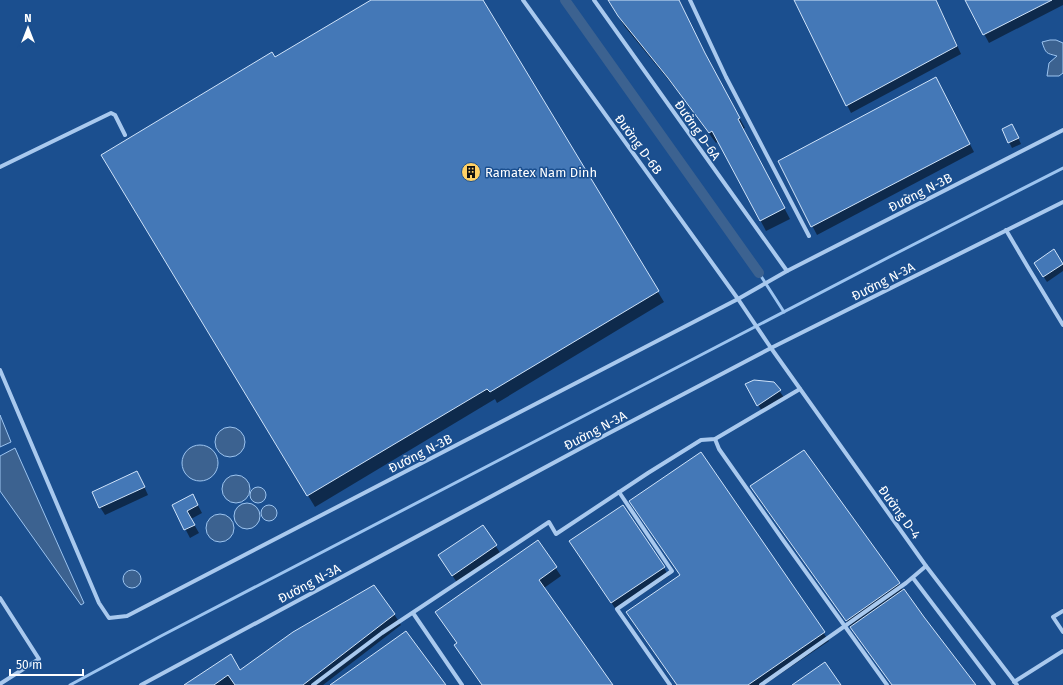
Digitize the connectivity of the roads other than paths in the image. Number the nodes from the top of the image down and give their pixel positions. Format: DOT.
graph roads {
  1 [pos="523,0"];
  2 [pos="594,0"];
  3 [pos="690,0"];
  4 [pos="1063,130"];
  5 [pos="125,134"];
  6 [pos="0,167"];
  7 [pos="1063,202"];
  8 [pos="1006,230"];
  9 [pos="809,236"];
  10 [pos="787,271"];
  11 [pos="738,299"];
  12 [pos="750,317"];
  13 [pos="1063,325"];
  14 [pos="771,348"];
  15 [pos="0,370"];
  16 [pos="800,389"];
  17 [pos="714,439"];
  18 [pos="619,492"];
  19 [pos="926,566"];
  20 [pos="913,578"];
  21 [pos="0,598"];
  22 [pos="1063,610"];
  23 [pos="413,613"];
  24 [pos="845,626"];
  25 [pos="1063,632"];
  26 [pos="1063,651"];
  27 [pos="1015,683"];
  28 [pos="0,684"];
  29 [pos="140,685"];
  30 [pos="313,685"];
  31 [pos="462,685"];
  32 [pos="670,685"];
  33 [pos="761,685"];
  34 [pos="887,685"];
  35 [pos="994,685"];
  1 -- 11 [label="street, Đường D-6B"];
  2 -- 10 [label="street, Đường D-6A"];
  3 -- 9 [label="street"];
  4 -- 10 [label="street, Đường N-3B"];
  5 -- 6 [label="street"];
  7 -- 8 [label="street, Đường N-3A"];
  8 -- 13 [label="street"];
  8 -- 14 [label="street, Đường N-3A"];
  10 -- 11 [label="street, Đường N-3B"];
  11 -- 12 [label="street, Đường D-6B"];
  11 -- 15 [label="street, Đường N-3B"];
  12 -- 14 [label="street, Đường D-4"];
  14 -- 16 [label="street, Đường D-4"];
  14 -- 29 [label="street, Đường N-3A"];
  16 -- 17 [label="street"];
  16 -- 19 [label="street, Đường D-4"];
  17 -- 18 [label="street"];
  17 -- 24 [label="street"];
  18 -- 23 [label="street"];
  18 -- 32 [label="street"];
  19 -- 20 [label="street"];
  19 -- 27 [label="street, Đường D-4"];
  20 -- 24 [label="street"];
  20 -- 35 [label="street"];
  21 -- 28 [label="street"];
  22 -- 25 [label="street"];
  23 -- 30 [label="street"];
  23 -- 31 [label="street"];
  24 -- 33 [label="street"];
  24 -- 34 [label="street"];
  26 -- 27 [label="street"];
}
